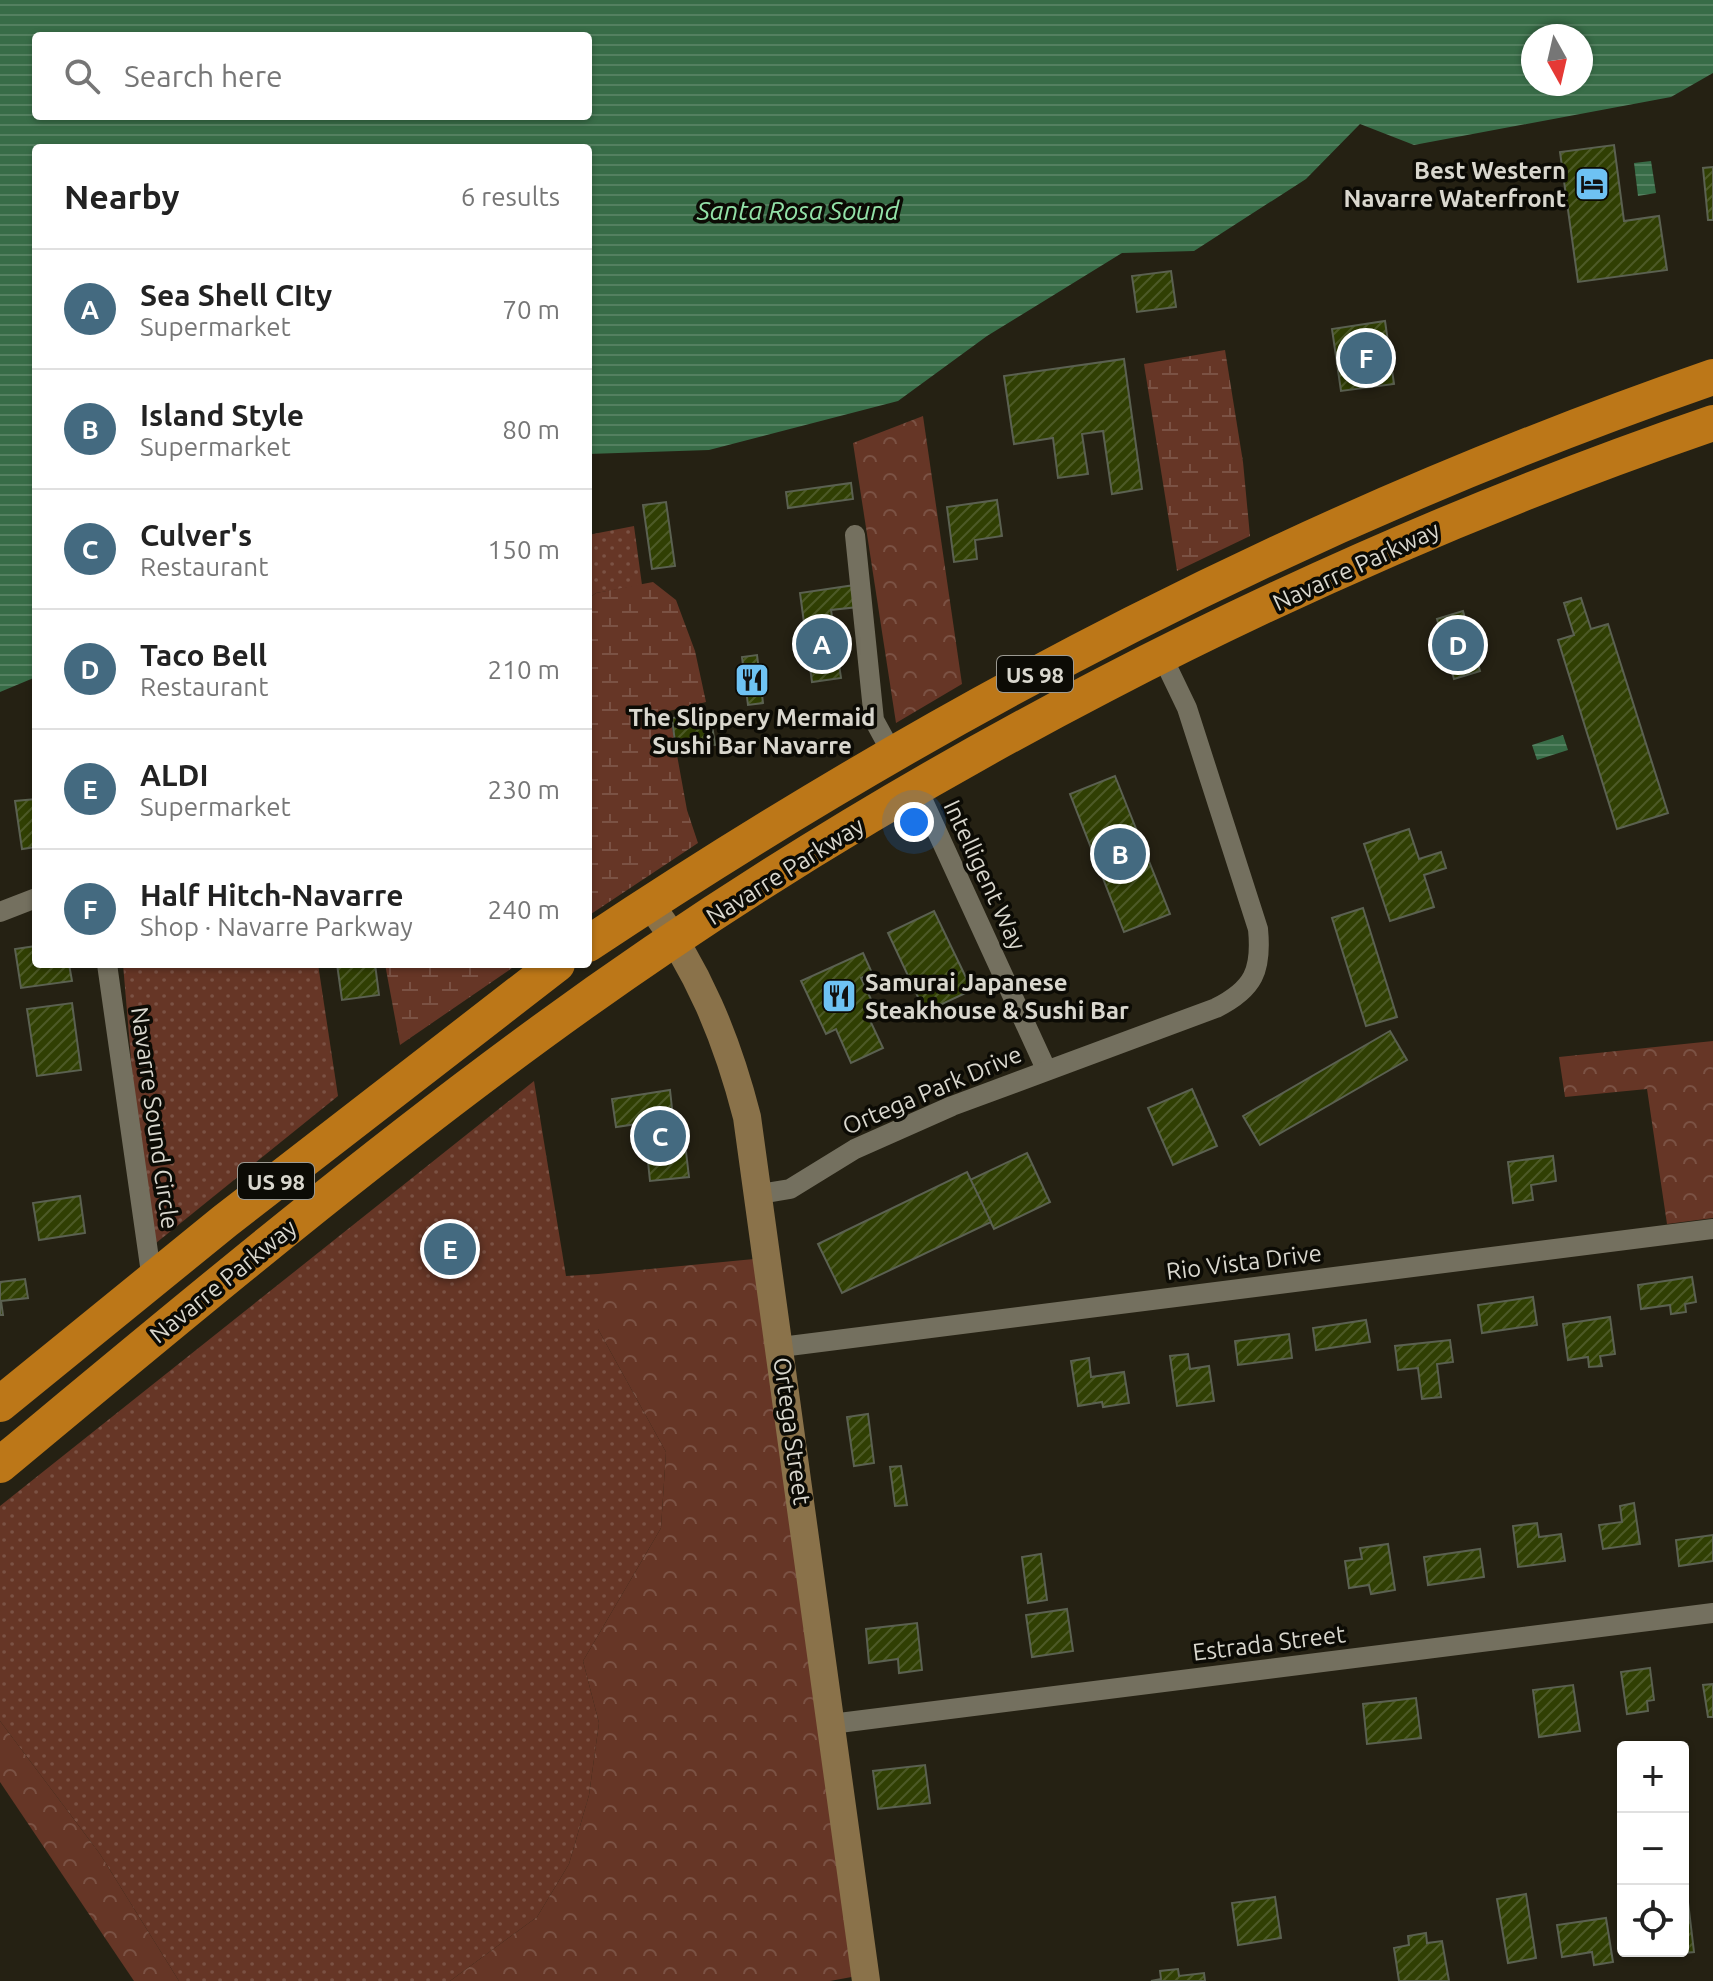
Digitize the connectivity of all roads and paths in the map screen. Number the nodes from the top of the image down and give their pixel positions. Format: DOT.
graph roads {
  1 [pos="1713,377"];
  2 [pos="1713,423"];
  3 [pos="1509,452"];
  4 [pos="1430,483"];
  5 [pos="1501,502"];
  6 [pos="855,535"];
  7 [pos="1414,540"];
  8 [pos="1162,656"];
  9 [pos="892,753"];
  10 [pos="918,790"];
  11 [pos="32,900"];
  12 [pos="649,903"];
  13 [pos="0,912"];
  14 [pos="677,939"];
  15 [pos="592,941"];
  16 [pos="108,968"];
  17 [pos="552,968"];
  18 [pos="1046,1069"];
  19 [pos="760,1194"];
  20 [pos="1713,1229"];
  21 [pos="152,1280"];
  22 [pos="781,1347"];
  23 [pos="0,1404"];
  24 [pos="0,1465"];
  25 [pos="1713,1613"];
  26 [pos="831,1724"];
  27 [pos="866,1981"];
  1 -- 3 [label="highway, Navarre Parkway / US 98"];
  2 -- 5 [label="highway, Navarre Parkway / US 98"];
  3 -- 4 [label="highway, Navarre Parkway / US 98"];
  3 -- 5 [label="highway"];
  4 -- 7 [label="highway"];
  4 -- 9 [label="highway, Navarre Parkway / US 98"];
  5 -- 7 [label="highway, Navarre Parkway / US 98"];
  6 -- 9 [label="street"];
  7 -- 8 [label="highway, Navarre Parkway / US 98"];
  8 -- 10 [label="highway, Navarre Parkway / US 98"];
  8 -- 18 [label="street, Ortega Park Drive"];
  9 -- 12 [label="highway, Navarre Parkway / US 98"];
  10 -- 14 [label="highway, Navarre Parkway / US 98"];
  10 -- 18 [label="street, Intelligent Way"];
  11 -- 13 [label="street"];
  12 -- 14 [label="street, Ortega Street"];
  12 -- 15 [label="highway, Navarre Parkway / US 98"];
  14 -- 19 [label="street, Ortega Street"];
  14 -- 24 [label="highway, Navarre Parkway / US 98"];
  16 -- 21 [label="street, Navarre Sound Circle"];
  17 -- 21 [label="highway, Navarre Parkway / US 98"];
  18 -- 19 [label="street, Ortega Park Drive"];
  19 -- 22 [label="street, Ortega Street"];
  20 -- 22 [label="street, Rio Vista Drive"];
  21 -- 23 [label="highway, Navarre Parkway / US 98"];
  22 -- 26 [label="street, Ortega Street"];
  25 -- 26 [label="street, Estrada Street"];
  26 -- 27 [label="street, Ortega Street"];
}
